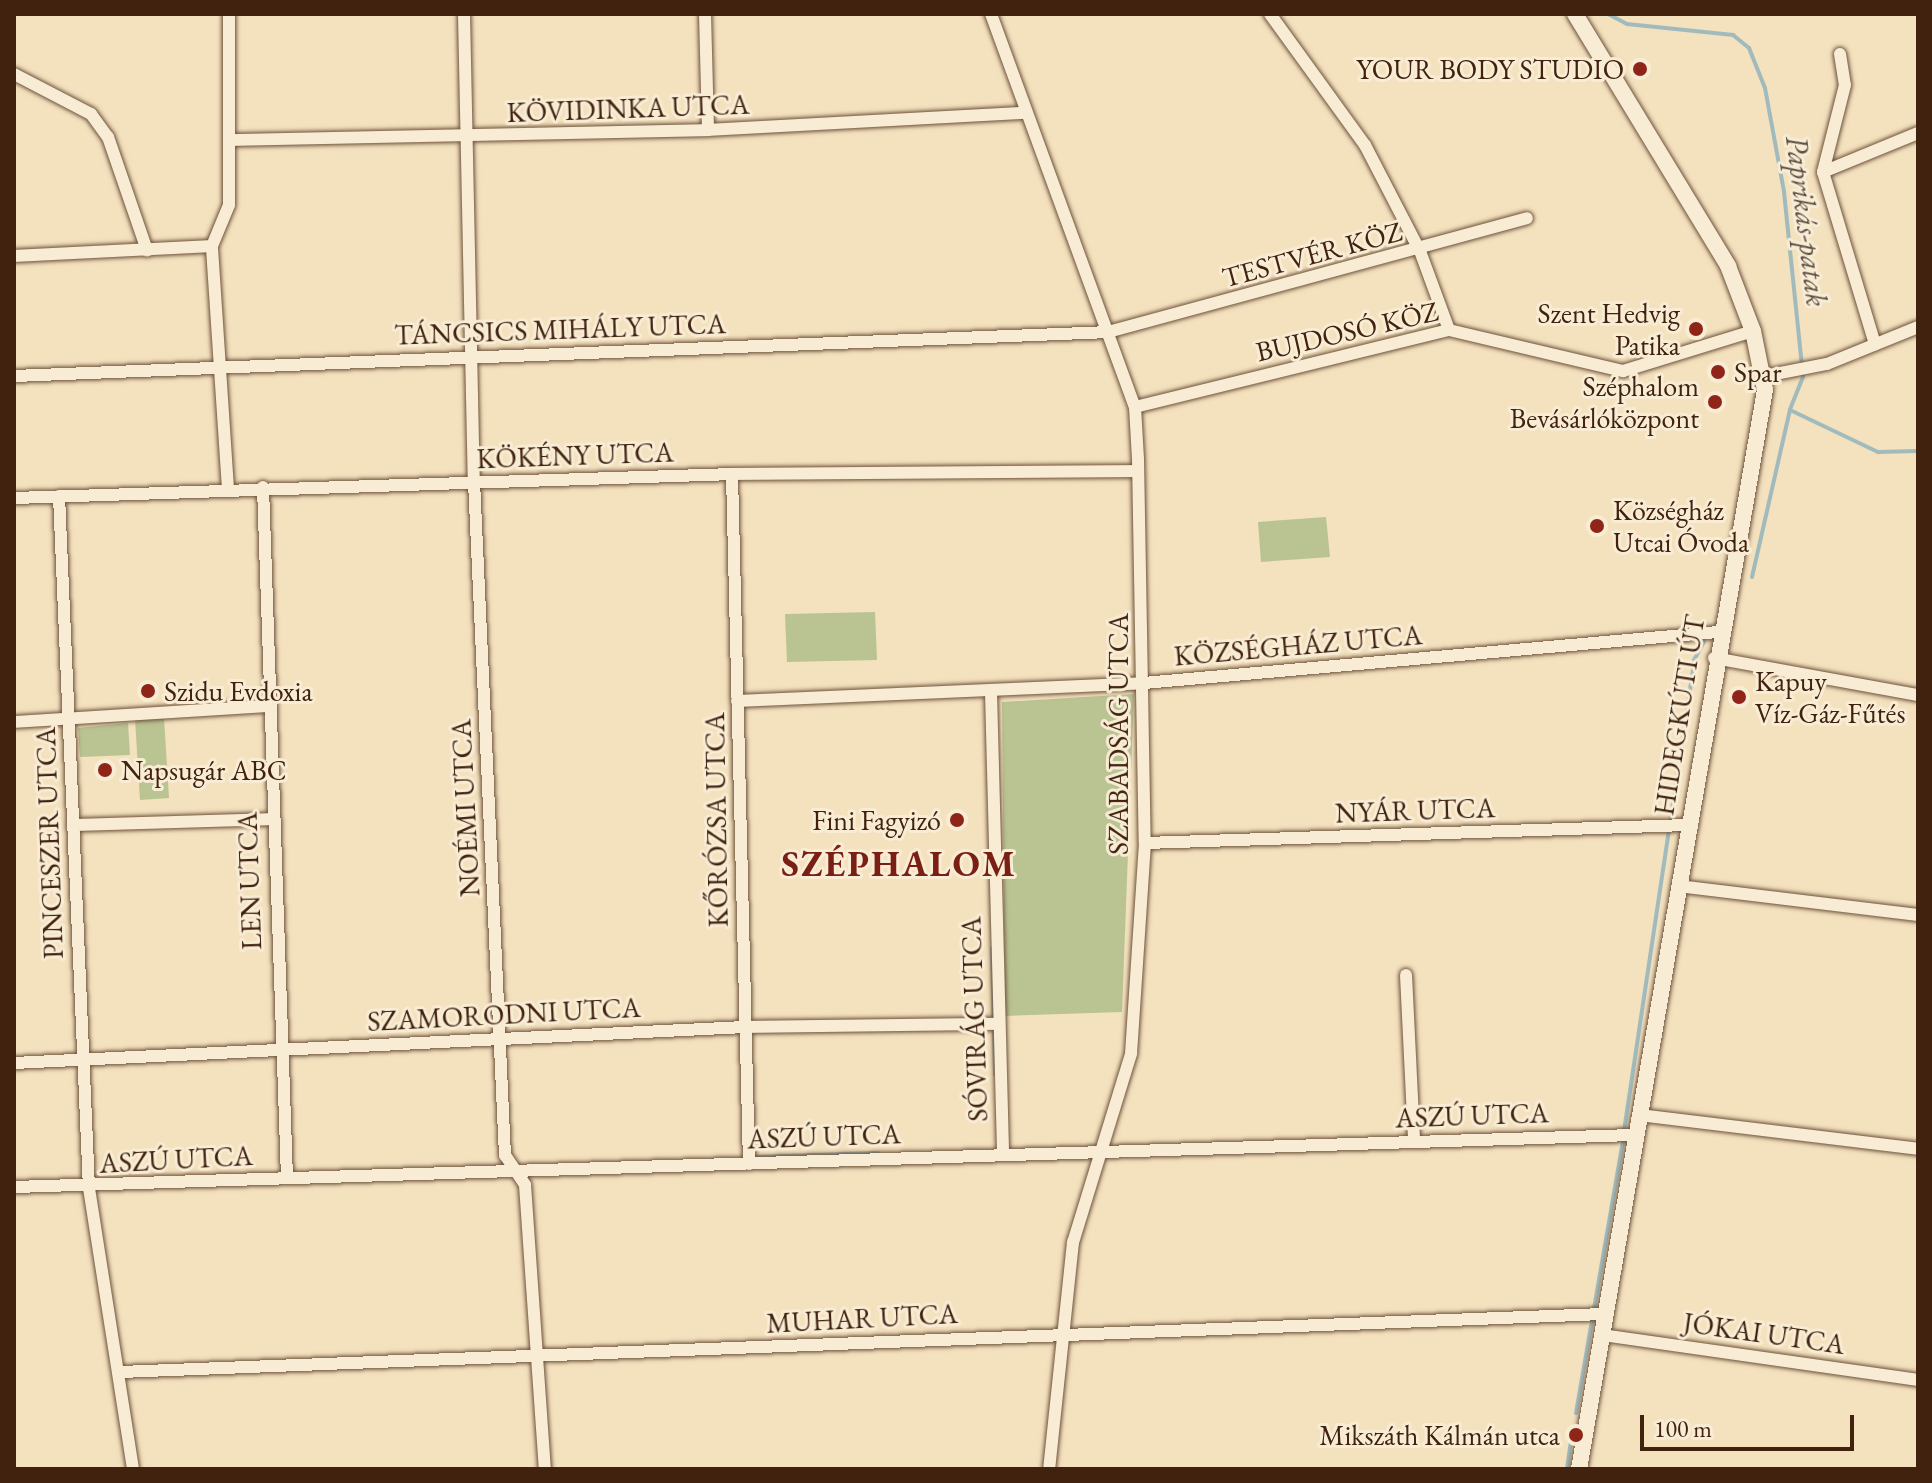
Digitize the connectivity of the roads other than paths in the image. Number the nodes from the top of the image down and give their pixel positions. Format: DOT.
graph roads {
  1 [pos="229,14"];
  2 [pos="464,14"];
  3 [pos="705,14"];
  4 [pos="991,14"];
  5 [pos="1270,14"];
  6 [pos="1575,14"];
  7 [pos="1840,54"];
  8 [pos="14,74"];
  9 [pos="1024,113"];
  10 [pos="708,130"];
  11 [pos="1918,133"];
  12 [pos="469,138"];
  13 [pos="233,140"];
  14 [pos="1823,172"];
  15 [pos="1527,218"];
  16 [pos="212,246"];
  17 [pos="147,250"];
  18 [pos="1420,251"];
  19 [pos="14,256"];
  20 [pos="1918,327"];
  21 [pos="1449,330"];
  22 [pos="1753,331"];
  23 [pos="1108,332"];
  24 [pos="1875,344"];
  25 [pos="473,357"];
  26 [pos="221,366"];
  27 [pos="14,376"];
  28 [pos="1765,376"];
  29 [pos="1135,407"];
  30 [pos="1138,471"];
  31 [pos="732,474"];
  32 [pos="474,481"];
  33 [pos="263,487"];
  34 [pos="228,489"];
  35 [pos="59,496"];
  36 [pos="14,498"];
  37 [pos="1718,632"];
  38 [pos="1714,658"];
  39 [pos="1144,683"];
  40 [pos="991,692"];
  41 [pos="1918,695"];
  42 [pos="737,701"];
  43 [pos="270,706"];
  44 [pos="64,719"];
  45 [pos="14,722"];
  46 [pos="270,819"];
  47 [pos="73,825"];
  48 [pos="1679,825"];
  49 [pos="1145,843"];
  50 [pos="1678,886"];
  51 [pos="1918,915"];
  52 [pos="1406,975"];
  53 [pos="996,1024"];
  54 [pos="746,1027"];
  55 [pos="499,1039"];
  56 [pos="281,1049"];
  57 [pos="81,1060"];
  58 [pos="14,1063"];
  59 [pos="1639,1115"];
  60 [pos="1629,1134"];
  61 [pos="1414,1141"];
  62 [pos="1918,1149"];
  63 [pos="1096,1151"];
  64 [pos="1003,1153"];
  65 [pos="749,1164"];
  66 [pos="515,1171"];
  67 [pos="287,1177"];
  68 [pos="14,1187"];
  69 [pos="89,1188"];
  70 [pos="1599,1313"];
  71 [pos="1062,1333"];
  72 [pos="1602,1335"];
  73 [pos="540,1356"];
  74 [pos="120,1372"];
  75 [pos="1918,1380"];
  76 [pos="133,1469"];
  77 [pos="545,1469"];
  78 [pos="1049,1469"];
  79 [pos="1579,1469"];
  1 -- 13 [label="street"];
  2 -- 12 [label="street, NOÉMI UTCA"];
  3 -- 10 [label="street"];
  4 -- 9 [label="street, SZABADSÁG UTCA"];
  5 -- 18 [label="street"];
  6 -- 22 [label="main road, HIDEGKÚTI ÚT"];
  7 -- 14 [label="street"];
  8 -- 17 [label="street"];
  9 -- 10 [label="street, KÖVIDINKA UTCA"];
  9 -- 23 [label="street, SZABADSÁG UTCA"];
  10 -- 12 [label="street, KÖVIDINKA UTCA"];
  11 -- 14 [label="street"];
  12 -- 13 [label="street, KÖVIDINKA UTCA"];
  12 -- 25 [label="street, NOÉMI UTCA"];
  13 -- 16 [label="street"];
  14 -- 24 [label="street"];
  15 -- 18 [label="street, TESTVÉR KÖZ"];
  16 -- 17 [label="street"];
  16 -- 26 [label="street"];
  17 -- 19 [label="street"];
  18 -- 21 [label="street"];
  18 -- 23 [label="street, TESTVÉR KÖZ"];
  20 -- 24 [label="street"];
  21 -- 22 [label="street, BUJDOSÓ KÖZ"];
  21 -- 29 [label="street, BUJDOSÓ KÖZ"];
  22 -- 28 [label="main road, HIDEGKÚTI ÚT"];
  23 -- 25 [label="street, TÁNCSICS MIHÁLY UTCA"];
  23 -- 29 [label="street, SZABADSÁG UTCA"];
  24 -- 28 [label="street"];
  25 -- 26 [label="street, TÁNCSICS MIHÁLY UTCA"];
  25 -- 32 [label="street, NOÉMI UTCA"];
  26 -- 27 [label="street, TÁNCSICS MIHÁLY UTCA"];
  26 -- 34 [label="street"];
  28 -- 37 [label="main road, HIDEGKÚTI ÚT"];
  29 -- 30 [label="street, SZABADSÁG UTCA"];
  30 -- 31 [label="street, KÖKÉNY UTCA"];
  30 -- 39 [label="street, SZABADSÁG UTCA"];
  31 -- 32 [label="street, KÖKÉNY UTCA"];
  31 -- 42 [label="street, KŐRÓZSA UTCA"];
  32 -- 33 [label="street, KÖKÉNY UTCA"];
  32 -- 55 [label="street, NOÉMI UTCA"];
  33 -- 34 [label="street, KÖKÉNY UTCA"];
  33 -- 43 [label="street, LEN UTCA"];
  34 -- 35 [label="street, KÖKÉNY UTCA"];
  35 -- 36 [label="street, KÖKÉNY UTCA"];
  35 -- 44 [label="street, PINCESZER UTCA"];
  37 -- 38 [label="main road, HIDEGKÚTI ÚT"];
  37 -- 39 [label="street, KÖZSÉGHÁZ UTCA"];
  38 -- 41 [label="street"];
  38 -- 48 [label="main road, HIDEGKÚTI ÚT"];
  39 -- 40 [label="street, KÖZSÉGHÁZ UTCA"];
  39 -- 49 [label="street, SZABADSÁG UTCA"];
  40 -- 42 [label="street, KÖZSÉGHÁZ UTCA"];
  40 -- 53 [label="street, SÓVIRÁG UTCA"];
  42 -- 54 [label="street, KŐRÓZSA UTCA"];
  43 -- 44 [label="street"];
  43 -- 46 [label="street, LEN UTCA"];
  44 -- 45 [label="street"];
  44 -- 47 [label="street, PINCESZER UTCA"];
  46 -- 47 [label="street"];
  46 -- 56 [label="street, LEN UTCA"];
  47 -- 57 [label="street, PINCESZER UTCA"];
  48 -- 49 [label="street, NYÁR UTCA"];
  48 -- 50 [label="main road, HIDEGKÚTI ÚT"];
  49 -- 63 [label="street, SZABADSÁG UTCA"];
  50 -- 51 [label="street"];
  50 -- 59 [label="main road, HIDEGKÚTI ÚT"];
  52 -- 61 [label="street"];
  53 -- 54 [label="street, SZAMORODNI UTCA"];
  53 -- 64 [label="street, SÓVIRÁG UTCA"];
  54 -- 55 [label="street, SZAMORODNI UTCA"];
  54 -- 65 [label="street, KŐRÓZSA UTCA"];
  55 -- 56 [label="street, SZAMORODNI UTCA"];
  55 -- 66 [label="street, NOÉMI UTCA"];
  56 -- 57 [label="street, SZAMORODNI UTCA"];
  56 -- 67 [label="street, LEN UTCA"];
  57 -- 58 [label="street, SZAMORODNI UTCA"];
  57 -- 69 [label="street, PINCESZER UTCA"];
  59 -- 60 [label="main road, HIDEGKÚTI ÚT"];
  59 -- 62 [label="street"];
  60 -- 61 [label="street, ASZÚ UTCA"];
  60 -- 70 [label="main road, HIDEGKÚTI ÚT"];
  61 -- 63 [label="street, ASZÚ UTCA"];
  63 -- 64 [label="street, ASZÚ UTCA"];
  63 -- 71 [label="street, SZABADSÁG UTCA"];
  64 -- 65 [label="street, ASZÚ UTCA"];
  65 -- 66 [label="street, ASZÚ UTCA"];
  66 -- 67 [label="street, ASZÚ UTCA"];
  66 -- 73 [label="street, NOÉMI UTCA"];
  67 -- 69 [label="street, ASZÚ UTCA"];
  68 -- 69 [label="street, ASZÚ UTCA"];
  69 -- 74 [label="street, PINCESZER UTCA"];
  70 -- 71 [label="street, MUHAR UTCA"];
  70 -- 72 [label="main road, HIDEGKÚTI ÚT"];
  71 -- 73 [label="street, MUHAR UTCA"];
  71 -- 78 [label="street, SZABADSÁG UTCA"];
  72 -- 75 [label="street, JÓKAI UTCA"];
  72 -- 79 [label="main road, HIDEGKÚTI ÚT"];
  73 -- 74 [label="street, MUHAR UTCA"];
  73 -- 77 [label="street, NOÉMI UTCA"];
  74 -- 76 [label="street, PINCESZER UTCA"];
}
